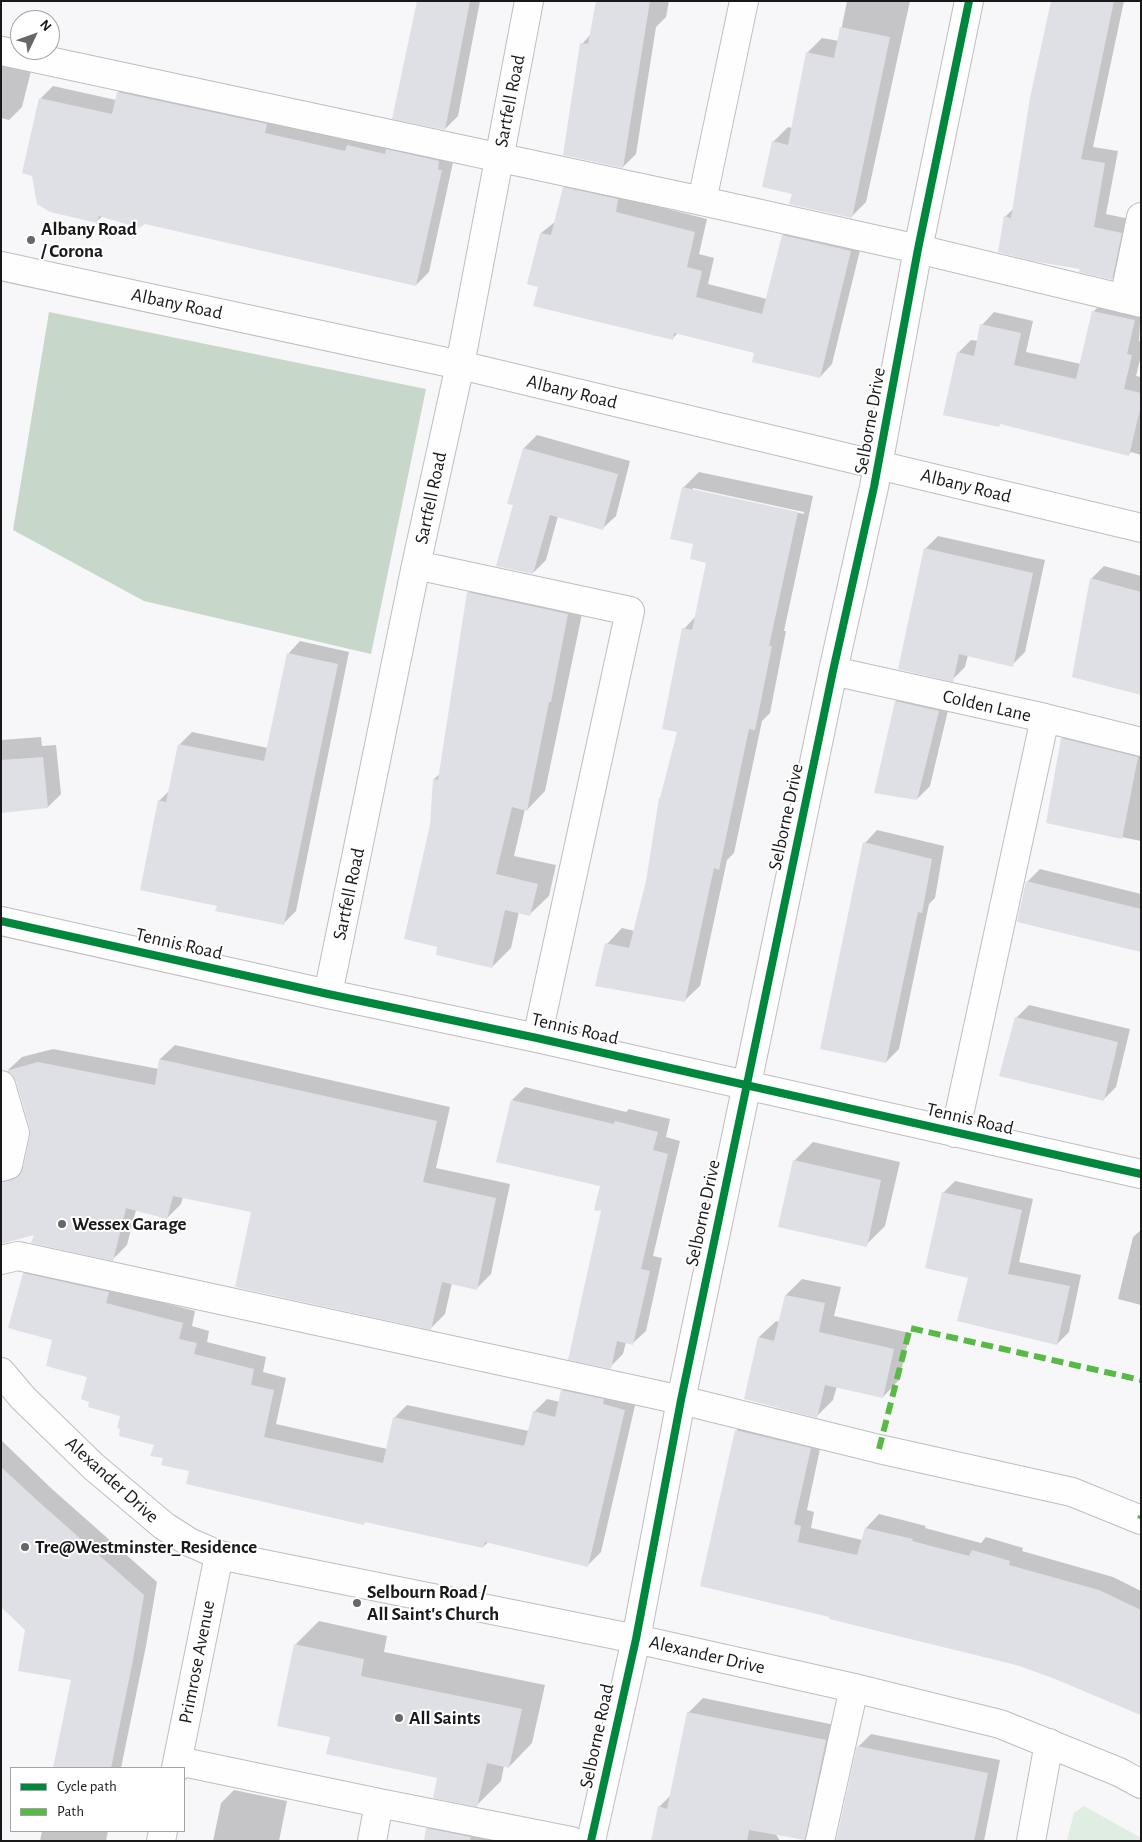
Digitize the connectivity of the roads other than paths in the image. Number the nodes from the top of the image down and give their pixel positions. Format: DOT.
graph roads {
  1 [pos="529,1"];
  2 [pos="744,1"];
  3 [pos="969,1"];
  4 [pos="2,52"];
  5 [pos="500,158"];
  6 [pos="702,201"];
  7 [pos="1141,217"];
  8 [pos="918,249"];
  9 [pos="1,266"];
  10 [pos="1132,301"];
  11 [pos="460,365"];
  12 [pos="878,465"];
  13 [pos="1141,528"];
  14 [pos="416,565"];
  15 [pos="834,671"];
  16 [pos="1044,718"];
  17 [pos="1141,742"];
  18 [pos="1,921"];
  19 [pos="328,994"];
  20 [pos="538,1038"];
  21 [pos="747,1084"];
  22 [pos="1,1085"];
  23 [pos="955,1133"];
  24 [pos="1,1167"];
  25 [pos="1141,1174"];
  26 [pos="1,1260"];
  27 [pos="1,1372"];
  28 [pos="681,1400"];
  29 [pos="1141,1520"];
  30 [pos="219,1555"];
  31 [pos="636,1639"];
  32 [pos="854,1688"];
  33 [pos="1049,1742"];
  34 [pos="177,1765"];
  35 [pos="1141,1784"];
  36 [pos="379,1804"];
  37 [pos="372,1841"];
  38 [pos="571,1841"];
  39 [pos="591,1841"];
  40 [pos="820,1841"];
  41 [pos="1031,1841"];
  1 -- 5 [label="street, Sartfell Road"];
  2 -- 6 [label="street"];
  3 -- 8 [label="street, Selborne Drive"];
  4 -- 5 [label="street"];
  5 -- 6 [label="street"];
  5 -- 11 [label="street, Sartfell Road"];
  6 -- 8 [label="street"];
  7 -- 10 [label="street"];
  8 -- 10 [label="street"];
  8 -- 12 [label="street, Selborne Drive"];
  9 -- 11 [label="street, Albany Road"];
  11 -- 12 [label="street, Albany Road"];
  11 -- 14 [label="street, Sartfell Road"];
  12 -- 13 [label="street, Albany Road"];
  12 -- 15 [label="street, Selborne Drive"];
  14 -- 19 [label="street, Sartfell Road"];
  14 -- 20 [label="street"];
  15 -- 16 [label="street, Colden Lane"];
  15 -- 21 [label="street, Selborne Drive"];
  16 -- 17 [label="street, Colden Lane"];
  16 -- 23 [label="street"];
  18 -- 19 [label="street, Tennis Road"];
  19 -- 20 [label="street, Tennis Road"];
  20 -- 21 [label="street, Tennis Road"];
  21 -- 23 [label="street, Tennis Road"];
  21 -- 28 [label="street, Selborne Drive"];
  22 -- 24 [label="street"];
  23 -- 25 [label="street, Tennis Road"];
  26 -- 28 [label="street"];
  27 -- 30 [label="street, Alexander Drive"];
  28 -- 29 [label="street"];
  28 -- 31 [label="street, Selborne Drive"];
  30 -- 31 [label="street, Alexander Drive"];
  30 -- 34 [label="street, Primrose Avenue"];
  31 -- 32 [label="street, Alexander Drive"];
  31 -- 39 [label="street, Selborne Road"];
  32 -- 33 [label="street, Alexander Drive"];
  32 -- 40 [label="street"];
  33 -- 35 [label="street, Alexander Drive"];
  33 -- 41 [label="street"];
  34 -- 36 [label="street"];
  36 -- 37 [label="street"];
  36 -- 38 [label="street"];
}
